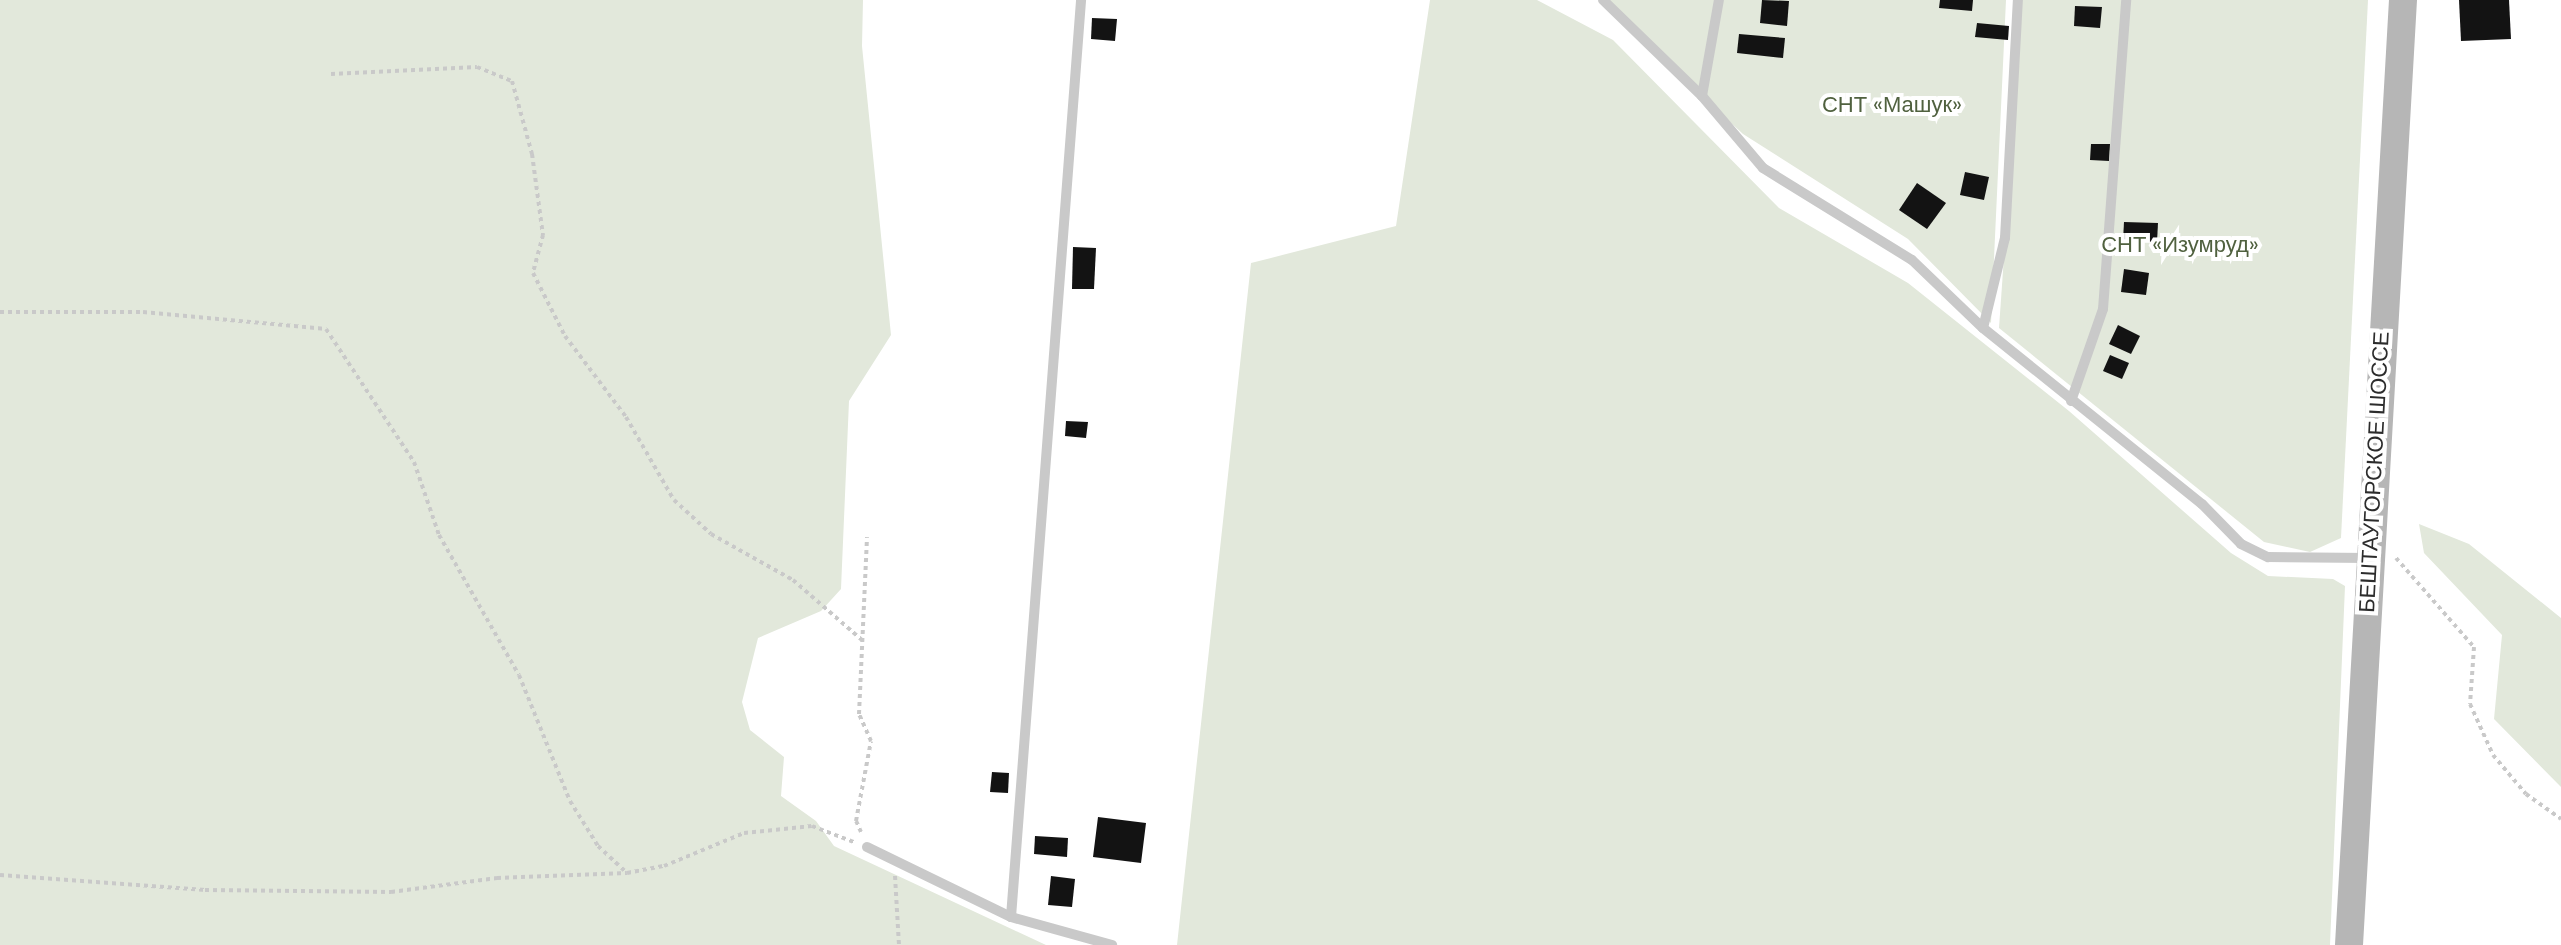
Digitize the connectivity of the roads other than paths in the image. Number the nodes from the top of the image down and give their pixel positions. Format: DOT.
graph roads {
  1 [pos="1081,0"];
  2 [pos="1603,0"];
  3 [pos="1719,0"];
  4 [pos="2018,0"];
  5 [pos="2126,0"];
  6 [pos="2403,0"];
  7 [pos="1702,96"];
  8 [pos="1983,328"];
  9 [pos="2071,401"];
  10 [pos="2369,553"];
  11 [pos="867,847"];
  12 [pos="1011,917"];
  13 [pos="1112,945"];
  14 [pos="2349,945"];
  1 -- 12 [label="lane"];
  2 -- 7 [label="lane"];
  3 -- 7 [label="lane"];
  4 -- 8 [label="lane"];
  5 -- 9 [label="lane"];
  6 -- 10 [label="street, БЕШТАУГОРСКОЕ ШОССЕ"];
  7 -- 8 [label="lane"];
  8 -- 9 [label="lane"];
  9 -- 10 [label="lane"];
  10 -- 14 [label="street, БЕШТАУГОРСКОЕ ШОССЕ"];
  11 -- 12 [label="lane"];
  12 -- 13 [label="lane"];
}
